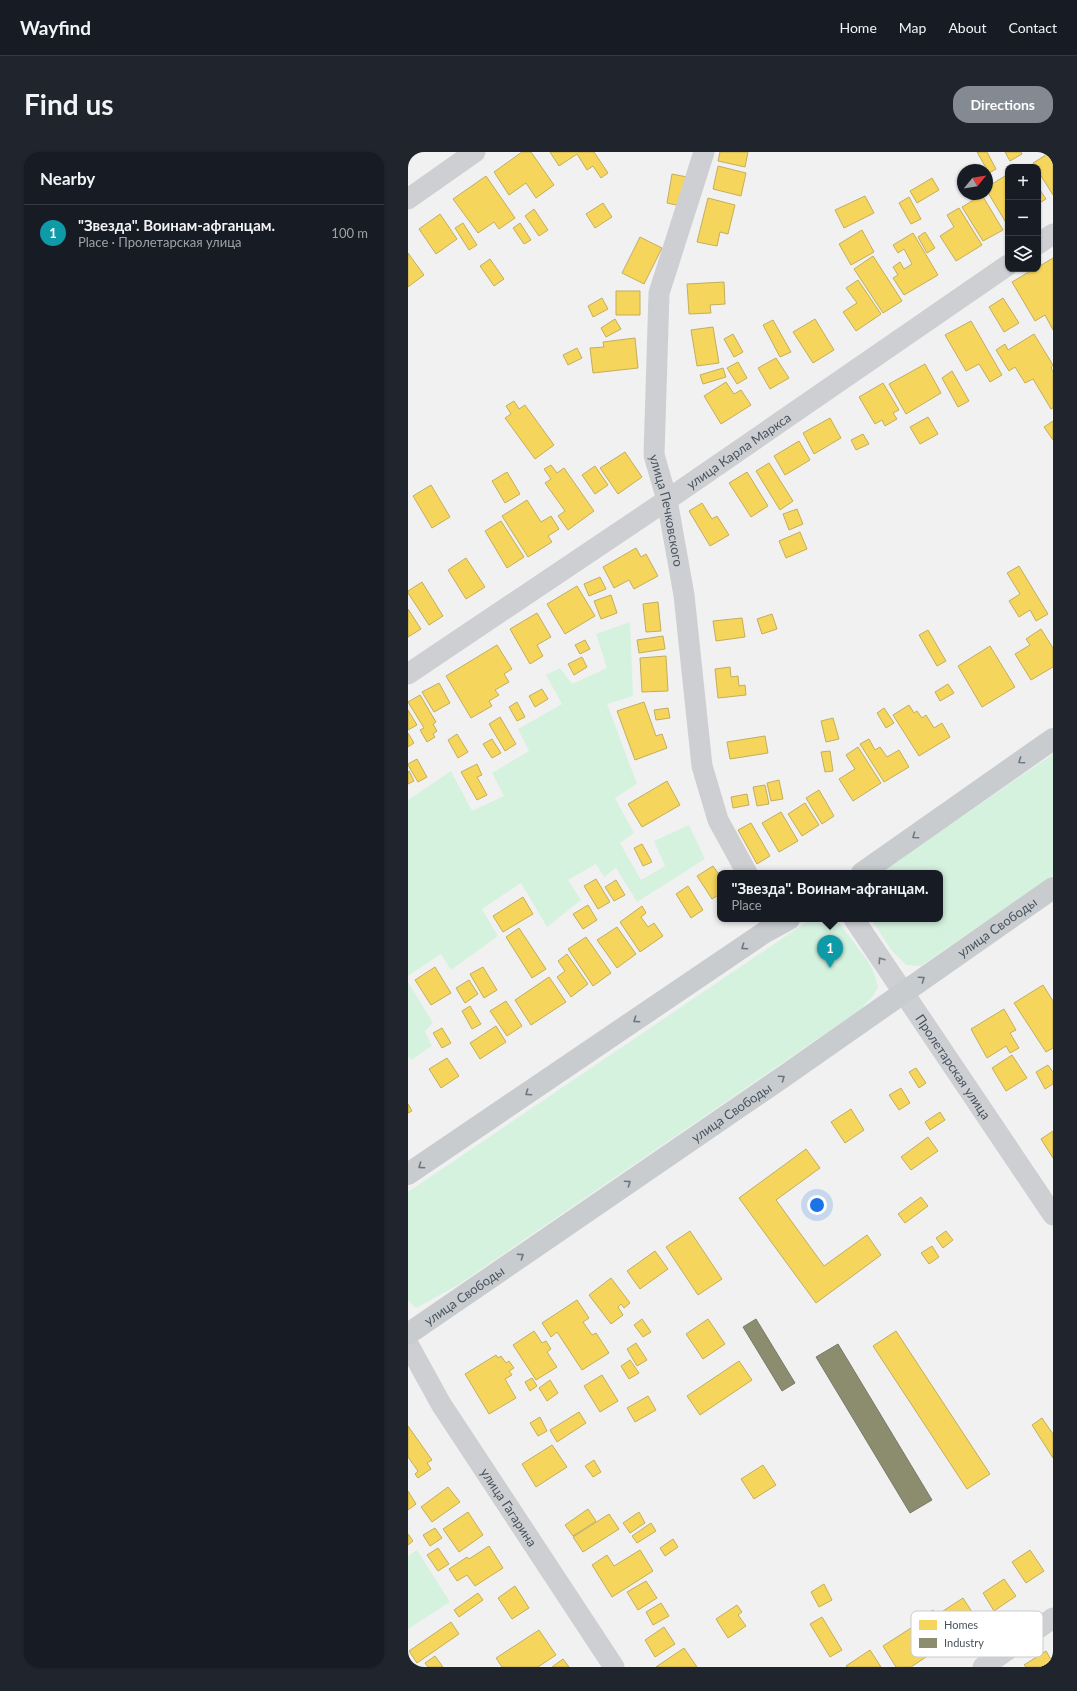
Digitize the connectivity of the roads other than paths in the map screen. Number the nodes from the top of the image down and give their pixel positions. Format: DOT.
graph roads {
  1 [pos="475,152"];
  2 [pos="704,152"];
  3 [pos="408,199"];
  4 [pos="1053,234"];
  5 [pos="1041,242"];
  6 [pos="1005,267"];
  7 [pos="667,500"];
  8 [pos="408,674"];
  9 [pos="1053,739"];
  10 [pos="745,870"];
  11 [pos="866,870"];
  12 [pos="1053,888"];
  13 [pos="779,922"];
  14 [pos="856,922"];
  15 [pos="765,926"];
  16 [pos="903,992"];
  17 [pos="408,1174"];
  18 [pos="1053,1215"];
  19 [pos="408,1334"];
  20 [pos="408,1344"];
  21 [pos="1053,1618"];
  22 [pos="1043,1625"];
  23 [pos="998,1657"];
  24 [pos="614,1667"];
  25 [pos="984,1667"];
  1 -- 3 [label="street"];
  2 -- 7 [label="street, улица Печковского"];
  4 -- 5 [label="street"];
  6 -- 7 [label="street, улица Карла Маркса"];
  7 -- 8 [label="street, улица Карла Маркса"];
  7 -- 10 [label="street, улица Печковского"];
  9 -- 11 [label="main road, one-way"];
  16 -- 12 [label="main road, улица Свободы, one-way"];
  13 -- 15 [label="main road"];
  16 -- 14 [label="street, Пролетарская улица, one-way"];
  15 -- 17 [label="main road, one-way"];
  16 -- 18 [label="street, Пролетарская улица"];
  19 -- 16 [label="main road, улица Свободы, one-way"];
  20 -- 24 [label="street, улица Гагарина"];
  21 -- 22 [label="street"];
  23 -- 25 [label="street"];
}
